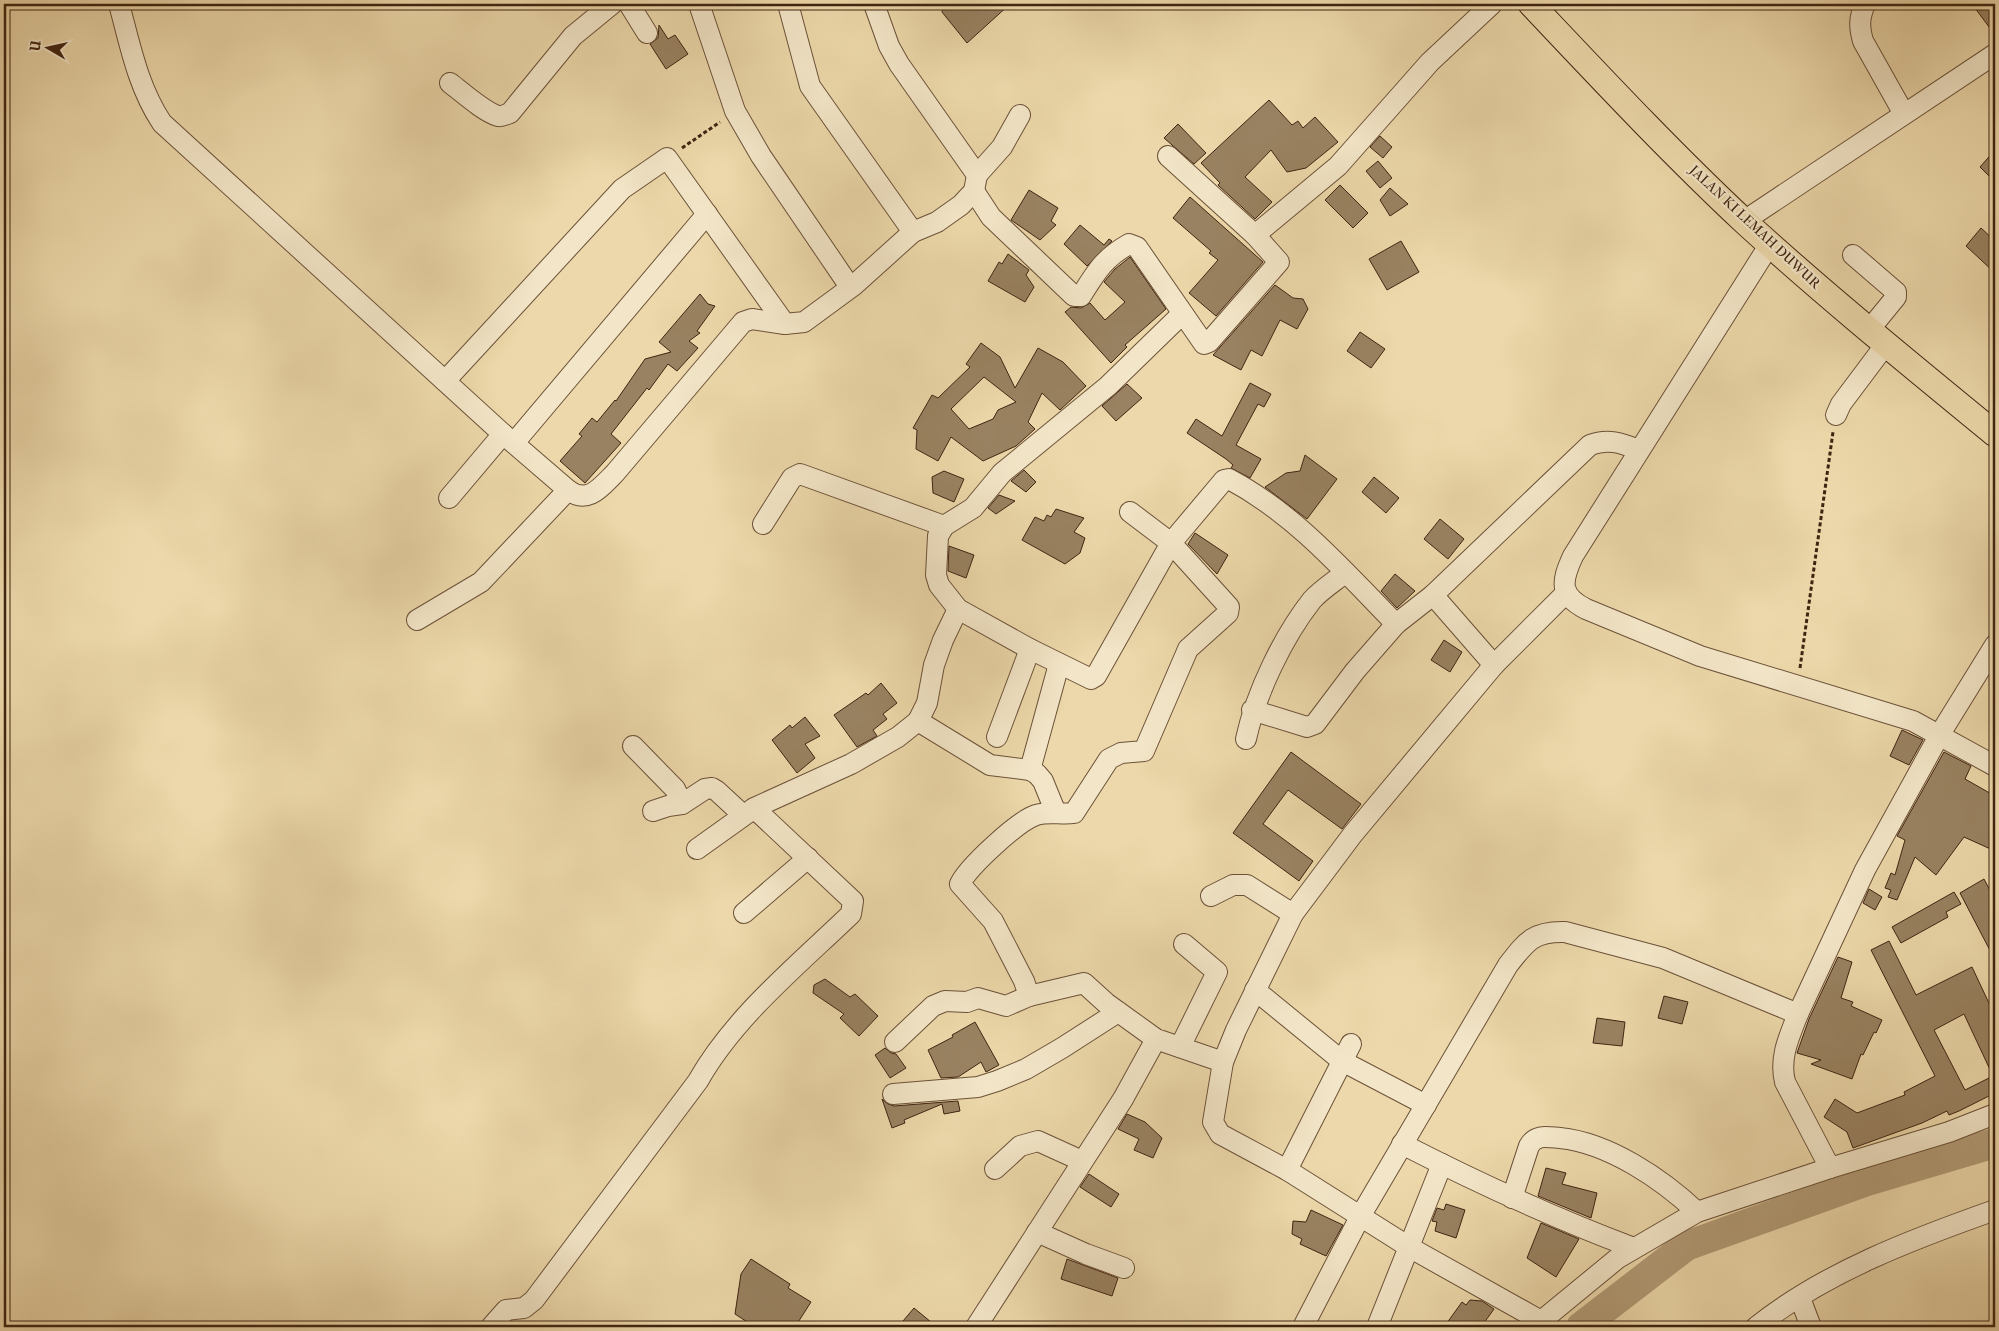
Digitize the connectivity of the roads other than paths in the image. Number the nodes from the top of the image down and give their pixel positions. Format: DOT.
graph roads {
  1 [pos="119,4"];
  2 [pos="612,4"];
  3 [pos="629,4"];
  4 [pos="699,4"];
  5 [pos="788,4"];
  6 [pos="874,4"];
  7 [pos="1492,4"];
  8 [pos="1531,4"];
  9 [pos="1865,4"];
  10 [pos="647,33"];
  11 [pos="1995,54"];
  12 [pos="450,83"];
  13 [pos="1904,114"];
  14 [pos="1020,116"];
  15 [pos="1168,156"];
  16 [pos="981,197"];
  17 [pos="707,214"];
  18 [pos="1744,221"];
  19 [pos="913,232"];
  20 [pos="1255,235"];
  21 [pos="1770,244"];
  22 [pos="1853,255"];
  23 [pos="850,287"];
  24 [pos="1182,314"];
  25 [pos="785,324"];
  26 [pos="1877,337"];
  27 [pos="445,381"];
  28 [pos="1836,416"];
  29 [pos="1995,434"];
  30 [pos="508,438"];
  31 [pos="1639,450"];
  32 [pos="568,490"];
  33 [pos="449,498"];
  34 [pos="1130,512"];
  35 [pos="763,524"];
  36 [pos="944,526"];
  37 [pos="1171,543"];
  38 [pos="1345,573"];
  39 [pos="1566,593"];
  40 [pos="1433,595"];
  41 [pos="958,610"];
  42 [pos="417,620"];
  43 [pos="1396,624"];
  44 [pos="1995,645"];
  45 [pos="1030,649"];
  46 [pos="1059,664"];
  47 [pos="1494,665"];
  48 [pos="1252,710"];
  49 [pos="918,721"];
  50 [pos="1940,734"];
  51 [pos="997,737"];
  52 [pos="1246,739"];
  53 [pos="633,746"];
  54 [pos="1995,766"];
  55 [pos="1030,770"];
  56 [pos="682,804"];
  57 [pos="652,811"];
  58 [pos="749,811"];
  59 [pos="1056,813"];
  60 [pos="697,849"];
  61 [pos="808,858"];
  62 [pos="1211,896"];
  63 [pos="744,913"];
  64 [pos="1293,914"];
  65 [pos="1184,944"];
  66 [pos="1255,990"];
  67 [pos="1029,996"];
  68 [pos="1113,1008"];
  69 [pos="1798,1014"];
  70 [pos="1156,1039"];
  71 [pos="895,1042"];
  72 [pos="1351,1044"];
  73 [pos="1180,1047"];
  74 [pos="1342,1061"];
  75 [pos="1224,1062"];
  76 [pos="893,1094"];
  77 [pos="1426,1105"];
  78 [pos="1995,1114"];
  79 [pos="1402,1144"];
  80 [pos="1082,1161"];
  81 [pos="1442,1164"];
  82 [pos="1830,1168"];
  83 [pos="996,1169"];
  84 [pos="1287,1170"];
  85 [pos="1512,1198"];
  86 [pos="1995,1210"];
  87 [pos="1697,1212"];
  88 [pos="1361,1215"];
  89 [pos="1037,1232"];
  90 [pos="1409,1247"];
  91 [pos="1634,1248"];
  92 [pos="1124,1268"];
  93 [pos="1800,1298"];
  94 [pos="1538,1324"];
  95 [pos="491,1327"];
  96 [pos="976,1327"];
  97 [pos="1303,1327"];
  98 [pos="1378,1327"];
  99 [pos="1756,1327"];
  100 [pos="1811,1327"];
  1 -- 27 [label="street"];
  2 -- 12 [label="street"];
  3 -- 10 [label="street"];
  4 -- 23 [label="street"];
  5 -- 19 [label="street"];
  6 -- 16 [label="street"];
  7 -- 20 [label="street"];
  8 -- 18 [label="main road, JALAN KI LEMAH DUWUR"];
  9 -- 13 [label="street"];
  11 -- 13 [label="street"];
  13 -- 18 [label="street"];
  14 -- 16 [label="street"];
  15 -- 20 [label="street"];
  16 -- 19 [label="street"];
  16 -- 24 [label="street"];
  17 -- 25 [label="street"];
  17 -- 27 [label="street"];
  17 -- 30 [label="street"];
  18 -- 21 [label="main road, JALAN KI LEMAH DUWUR"];
  19 -- 23 [label="street"];
  20 -- 24 [label="street"];
  21 -- 26 [label="main road, JALAN KI LEMAH DUWUR"];
  21 -- 31 [label="street"];
  22 -- 26 [label="street"];
  23 -- 25 [label="street"];
  24 -- 36 [label="street"];
  25 -- 32 [label="street"];
  26 -- 28 [label="street"];
  26 -- 29 [label="main road, JALAN KI LEMAH DUWUR"];
  27 -- 30 [label="street"];
  30 -- 32 [label="street"];
  30 -- 33 [label="street"];
  31 -- 39 [label="street"];
  31 -- 40 [label="street"];
  32 -- 42 [label="street"];
  34 -- 37 [label="street"];
  35 -- 36 [label="street"];
  36 -- 41 [label="street"];
  37 -- 38 [label="street"];
  37 -- 46 [label="street"];
  37 -- 59 [label="street"];
  38 -- 43 [label="street"];
  38 -- 48 [label="street"];
  39 -- 47 [label="street"];
  39 -- 50 [label="street"];
  40 -- 43 [label="street"];
  40 -- 47 [label="street"];
  41 -- 45 [label="street"];
  41 -- 49 [label="street"];
  43 -- 48 [label="street"];
  44 -- 50 [label="street"];
  45 -- 46 [label="street"];
  45 -- 51 [label="street"];
  46 -- 55 [label="street"];
  47 -- 64 [label="street"];
  48 -- 52 [label="street"];
  49 -- 55 [label="street"];
  49 -- 58 [label="street"];
  50 -- 54 [label="street"];
  50 -- 69 [label="street"];
  53 -- 56 [label="street"];
  55 -- 59 [label="street"];
  56 -- 57 [label="street"];
  56 -- 58 [label="street"];
  58 -- 60 [label="street"];
  58 -- 61 [label="street"];
  59 -- 67 [label="street"];
  61 -- 63 [label="street"];
  61 -- 95 [label="street"];
  62 -- 64 [label="street"];
  64 -- 66 [label="street"];
  65 -- 73 [label="street"];
  66 -- 74 [label="street"];
  66 -- 75 [label="street"];
  67 -- 68 [label="street"];
  67 -- 71 [label="street"];
  68 -- 70 [label="street"];
  68 -- 76 [label="street"];
  69 -- 77 [label="street"];
  69 -- 82 [label="street"];
  70 -- 73 [label="street"];
  70 -- 80 [label="street"];
  72 -- 74 [label="street"];
  73 -- 75 [label="street"];
  74 -- 77 [label="street"];
  74 -- 84 [label="street"];
  75 -- 84 [label="street"];
  77 -- 79 [label="street"];
  78 -- 82 [label="street"];
  79 -- 81 [label="street"];
  79 -- 88 [label="street"];
  80 -- 83 [label="street"];
  80 -- 89 [label="street"];
  81 -- 85 [label="street"];
  81 -- 90 [label="street"];
  82 -- 87 [label="street"];
  84 -- 88 [label="street"];
  85 -- 87 [label="street"];
  85 -- 91 [label="street"];
  86 -- 93 [label="street"];
  87 -- 91 [label="street"];
  88 -- 90 [label="street"];
  88 -- 97 [label="street"];
  89 -- 92 [label="street"];
  89 -- 96 [label="street"];
  90 -- 94 [label="street"];
  90 -- 98 [label="street"];
  91 -- 94 [label="street"];
  93 -- 99 [label="street"];
  93 -- 100 [label="street"];
}
